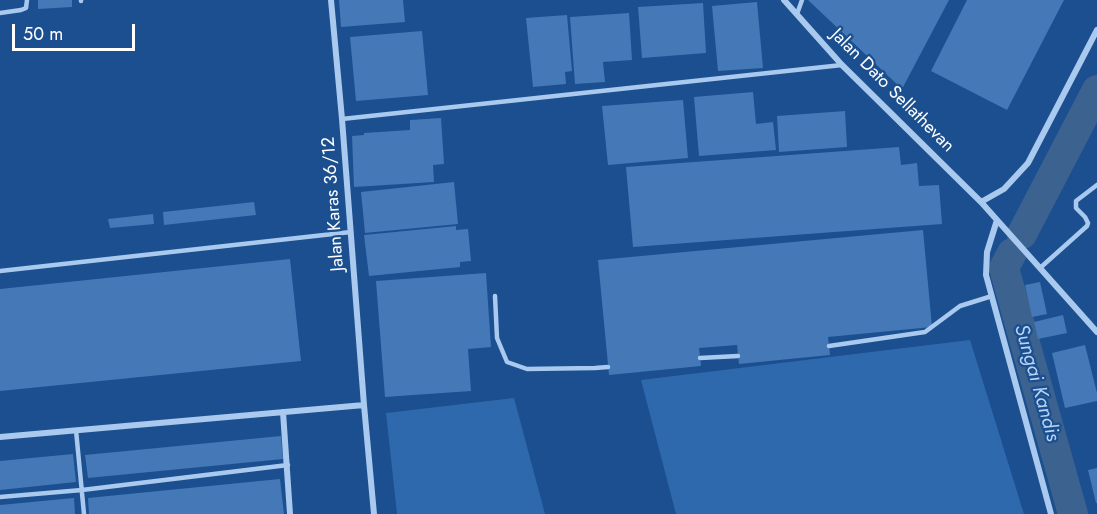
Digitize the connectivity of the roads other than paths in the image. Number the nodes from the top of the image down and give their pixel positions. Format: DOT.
graph roads {
  1 [pos="27,0"];
  2 [pos="331,0"];
  3 [pos="784,0"];
  4 [pos="802,0"];
  5 [pos="0,13"];
  6 [pos="797,14"];
  7 [pos="1097,30"];
  8 [pos="842,65"];
  9 [pos="342,119"];
  10 [pos="1097,184"];
  11 [pos="981,202"];
  12 [pos="997,220"];
  13 [pos="351,232"];
  14 [pos="1040,268"];
  15 [pos="0,271"];
  16 [pos="495,296"];
  17 [pos="992,296"];
  18 [pos="1097,332"];
  19 [pos="829,346"];
  20 [pos="738,356"];
  21 [pos="700,358"];
  22 [pos="608,367"];
  23 [pos="364,405"];
  24 [pos="283,412"];
  25 [pos="76,430"];
  26 [pos="0,437"];
  27 [pos="288,465"];
  28 [pos="82,490"];
  29 [pos="0,497"];
  30 [pos="84,514"];
  31 [pos="290,514"];
  32 [pos="374,514"];
  33 [pos="1051,514"];
  1 -- 5 [label="lane"];
  2 -- 9 [label="street, Jalan Karas 36/12"];
  3 -- 6 [label="street, Jalan Dato Sellathevan"];
  4 -- 6 [label="lane"];
  6 -- 8 [label="street, Jalan Dato Sellathevan"];
  7 -- 11 [label="street"];
  8 -- 9 [label="lane"];
  8 -- 11 [label="street, Jalan Dato Sellathevan"];
  9 -- 13 [label="street, Jalan Karas 36/12"];
  10 -- 14 [label="lane"];
  11 -- 12 [label="street, Jalan Dato Sellathevan"];
  12 -- 14 [label="street, Jalan Dato Sellathevan"];
  12 -- 17 [label="street"];
  13 -- 15 [label="lane"];
  13 -- 23 [label="street, Jalan Karas 36/12"];
  14 -- 18 [label="street, Jalan Dato Sellathevan"];
  16 -- 22 [label="lane"];
  17 -- 19 [label="lane"];
  17 -- 33 [label="street"];
  20 -- 21 [label="lane"];
  23 -- 24 [label="street"];
  23 -- 32 [label="street, Jalan Karas 36/12"];
  24 -- 25 [label="street"];
  24 -- 27 [label="street"];
  25 -- 26 [label="street"];
  25 -- 28 [label="lane"];
  27 -- 28 [label="lane"];
  27 -- 31 [label="street"];
  28 -- 29 [label="lane"];
  28 -- 30 [label="lane"];
}
